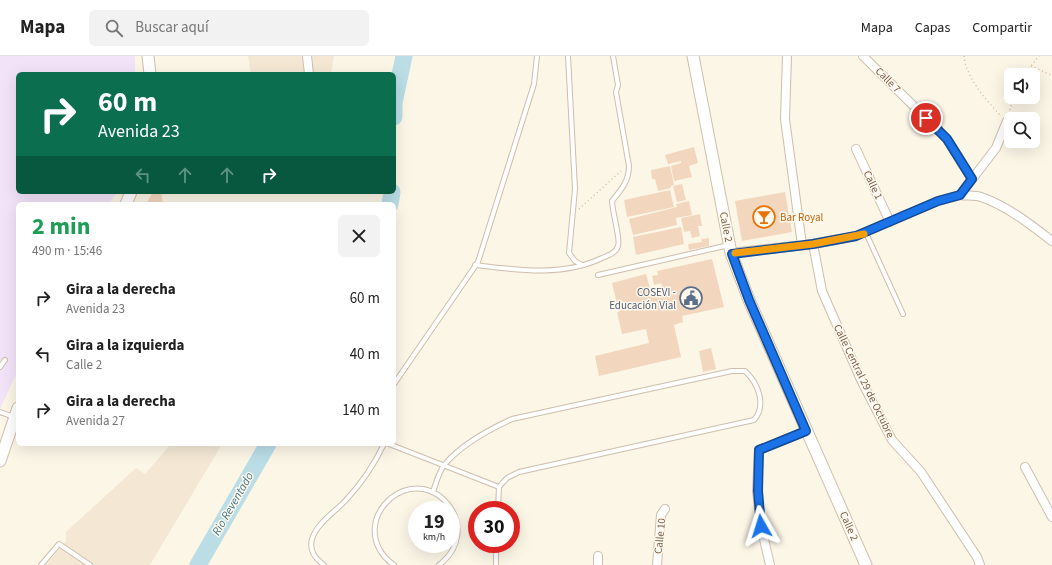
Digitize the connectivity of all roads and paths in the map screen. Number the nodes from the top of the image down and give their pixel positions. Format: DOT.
graph roads {
  1 [pos="148,56"];
  2 [pos="307,56"];
  3 [pos="537,56"];
  4 [pos="568,56"];
  5 [pos="613,56"];
  6 [pos="693,56"];
  7 [pos="787,56"];
  8 [pos="863,56"];
  9 [pos="964,56"];
  10 [pos="1039,56"];
  11 [pos="1031,66"];
  12 [pos="150,72"];
  13 [pos="309,72"];
  14 [pos="1051,75"];
  15 [pos="1004,118"];
  16 [pos="1004,128"];
  17 [pos="856,149"];
  18 [pos="629,166"];
  19 [pos="972,179"];
  20 [pos="960,195"];
  21 [pos="572,216"];
  22 [pos="890,222"];
  23 [pos="866,233"];
  24 [pos="1052,241"];
  25 [pos="813,244"];
  26 [pos="802,245"];
  27 [pos="731,249"];
  28 [pos="475,265"];
  29 [pos="583,266"];
  30 [pos="598,275"];
  31 [pos="903,314"];
  32 [pos="5,360"];
  33 [pos="0,367"];
  34 [pos="396,381"];
  35 [pos="0,412"];
  36 [pos="16,413"];
  37 [pos="806,431"];
  38 [pos="383,446"];
  39 [pos="395,446"];
  40 [pos="0,461"];
  41 [pos="445,464"];
  42 [pos="1025,467"];
  43 [pos="499,487"];
  44 [pos="433,492"];
  45 [pos="498,501"];
  46 [pos="665,509"];
  47 [pos="1052,517"];
  48 [pos="496,553"];
  49 [pos="598,556"];
  50 [pos="41,565"];
  51 [pos="90,565"];
  52 [pos="324,565"];
  53 [pos="394,565"];
  54 [pos="439,565"];
  55 [pos="496,565"];
  56 [pos="598,565"];
  57 [pos="657,565"];
  58 [pos="770,565"];
  59 [pos="866,565"];
  60 [pos="980,565"];
  1 -- 12 [label="street"];
  2 -- 13 [label="street"];
  3 -- 28 [label="lane"];
  4 -- 21 [label="lane"];
  5 -- 18 [label="lane"];
  6 -- 27 [label="street, Calle 2"];
  7 -- 26 [label="street"];
  8 -- 19 [label="street, Calle 7"];
  9 -- 15 [label="path"];
  10 -- 11 [label="path"];
  11 -- 14 [label="path"];
  16 -- 19 [label="street"];
  17 -- 22 [label="street, Calle 1"];
  18 -- 21 [label="path"];
  18 -- 29 [label="lane"];
  19 -- 20 [label="street"];
  20 -- 22 [label="street"];
  20 -- 24 [label="street"];
  21 -- 29 [label="lane"];
  22 -- 23 [label="street"];
  23 -- 25 [label="street"];
  23 -- 31 [label="lane"];
  25 -- 26 [label="street"];
  25 -- 60 [label="street, Calle Central 29 de Octubre"];
  26 -- 27 [label="street"];
  27 -- 30 [label="lane"];
  27 -- 37 [label="street, Calle 2"];
  28 -- 29 [label="lane"];
  28 -- 34 [label="lane"];
  32 -- 33 [label="lane"];
  35 -- 36 [label="lane"];
  36 -- 40 [label="street"];
  37 -- 58 [label="street"];
  37 -- 59 [label="street, Calle 2"];
  38 -- 52 [label="lane"];
  39 -- 41 [label="lane"];
  41 -- 43 [label="lane"];
  41 -- 43 [label="lane"];
  41 -- 44 [label="lane"];
  42 -- 47 [label="street"];
  43 -- 45 [label="lane"];
  44 -- 53 [label="lane"];
  44 -- 54 [label="lane"];
  46 -- 57 [label="street, Calle 10"];
  48 -- 55 [label="lane"];
  49 -- 56 [label="street"];
  50 -- 51 [label="lane"];
}
